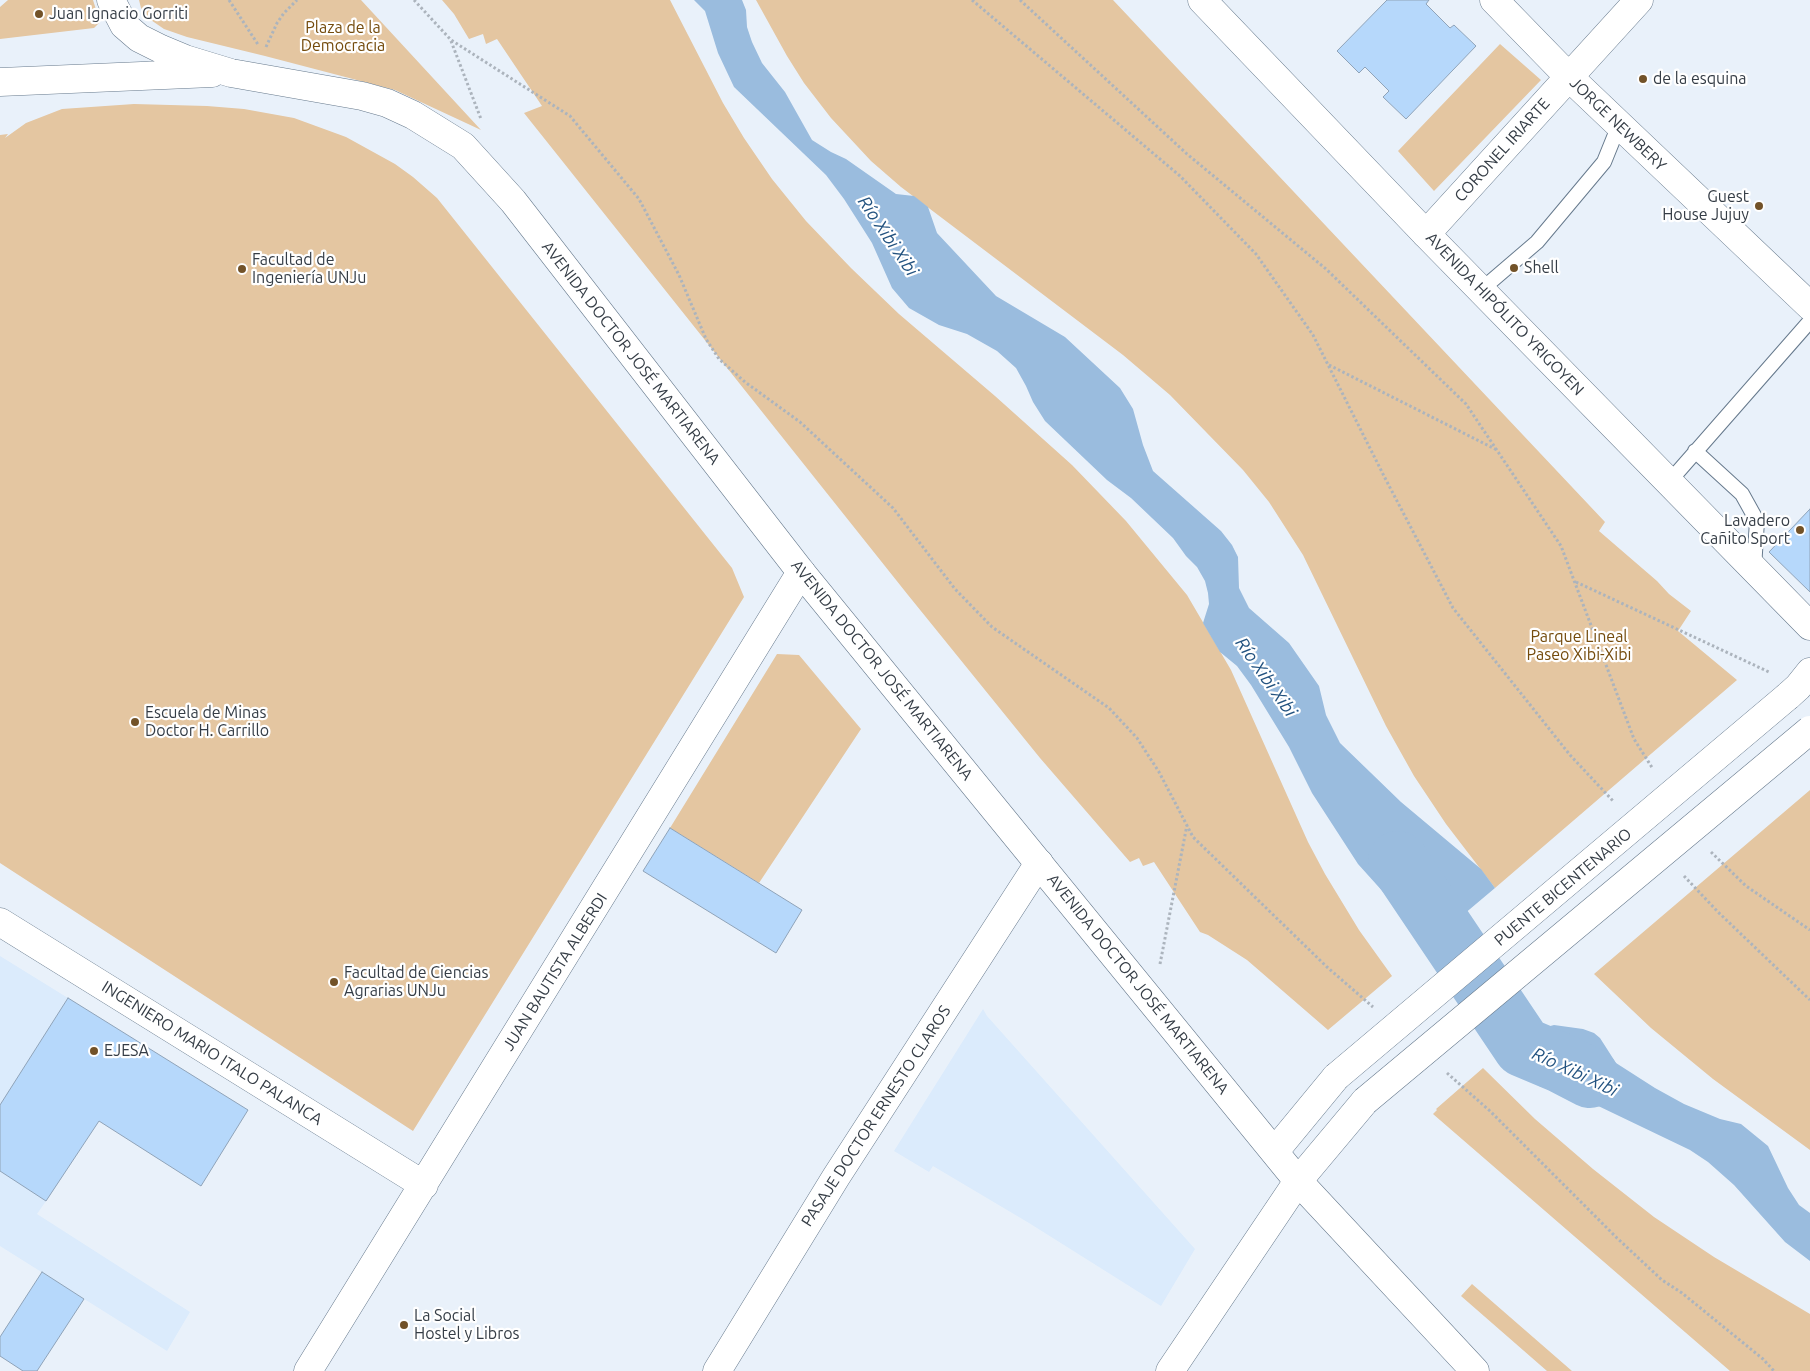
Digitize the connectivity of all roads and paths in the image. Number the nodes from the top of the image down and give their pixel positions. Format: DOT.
graph roads {
  1 [pos="111,0"];
  2 [pos="229,0"];
  3 [pos="298,0"];
  4 [pos="414,0"];
  5 [pos="972,0"];
  6 [pos="1020,0"];
  7 [pos="1202,0"];
  8 [pos="1494,0"];
  9 [pos="1639,0"];
  10 [pos="451,40"];
  11 [pos="260,48"];
  12 [pos="265,56"];
  13 [pos="231,73"];
  14 [pos="1568,77"];
  15 [pos="0,82"];
  16 [pos="1619,125"];
  17 [pos="484,126"];
  18 [pos="1426,234"];
  19 [pos="1481,290"];
  20 [pos="1810,306"];
  21 [pos="1810,321"];
  22 [pos="1328,365"];
  23 [pos="1498,450"];
  24 [pos="1695,451"];
  25 [pos="1669,482"];
  26 [pos="1754,569"];
  27 [pos="801,572"];
  28 [pos="1575,582"];
  29 [pos="1810,626"];
  30 [pos="1810,672"];
  31 [pos="1772,674"];
  32 [pos="1810,730"];
  33 [pos="1655,771"];
  34 [pos="1617,805"];
  35 [pos="1187,825"];
  36 [pos="1709,850"];
  37 [pos="1039,862"];
  38 [pos="1678,869"];
  39 [pos="0,922"];
  40 [pos="1810,930"];
  41 [pos="1160,965"];
  42 [pos="1810,1000"];
  43 [pos="1378,1013"];
  44 [pos="1445,1072"];
  45 [pos="1275,1151"];
  46 [pos="1298,1181"];
  47 [pos="424,1185"];
  48 [pos="308,1371"];
  49 [pos="717,1371"];
  50 [pos="1170,1371"];
  51 [pos="1475,1371"];
  52 [pos="1774,1371"];
  1 -- 13 [label="street"];
  2 -- 11 [label="path"];
  3 -- 12 [label="path"];
  4 -- 10 [label="path"];
  5 -- 22 [label="path"];
  6 -- 23 [label="path"];
  7 -- 18 [label="street, AVENIDA HIPÓLITO YRIGOYEN"];
  8 -- 14 [label="street, JORGE NEWBERY"];
  9 -- 14 [label="street, CORONEL IRIARTE"];
  10 -- 17 [label="path"];
  10 -- 35 [label="path"];
  13 -- 15 [label="street"];
  13 -- 27 [label="street, AVENIDA DOCTOR JOSÉ MARTIARENA"];
  14 -- 16 [label="street, JORGE NEWBERY"];
  14 -- 18 [label="street, CORONEL IRIARTE"];
  16 -- 19 [label="lane"];
  16 -- 20 [label="street, JORGE NEWBERY"];
  18 -- 19 [label="street, AVENIDA HIPÓLITO YRIGOYEN"];
  19 -- 25 [label="street, AVENIDA HIPÓLITO YRIGOYEN"];
  21 -- 24 [label="lane"];
  22 -- 23 [label="path"];
  22 -- 34 [label="path"];
  23 -- 28 [label="path"];
  24 -- 25 [label="lane"];
  24 -- 26 [label="lane"];
  25 -- 26 [label="street, AVENIDA HIPÓLITO YRIGOYEN"];
  26 -- 29 [label="street, AVENIDA HIPÓLITO YRIGOYEN"];
  27 -- 37 [label="street, AVENIDA DOCTOR JOSÉ MARTIARENA"];
  27 -- 47 [label="street, JUAN BAUTISTA ALBERDI"];
  28 -- 31 [label="path"];
  28 -- 33 [label="path"];
  30 -- 45 [label="street, PUENTE BICENTENARIO, bridge"];
  32 -- 46 [label="street, bridge"];
  35 -- 41 [label="path"];
  35 -- 43 [label="path"];
  36 -- 40 [label="path"];
  37 -- 45 [label="street, AVENIDA DOCTOR JOSÉ MARTIARENA"];
  37 -- 49 [label="street, PASAJE DOCTOR ERNESTO CLAROS"];
  38 -- 42 [label="path"];
  39 -- 47 [label="street, INGENIERO MARIO ITALO PALANCA"];
  44 -- 52 [label="path"];
  45 -- 46 [label="street, AVENIDA DOCTOR JOSÉ MARTIARENA"];
  46 -- 50 [label="street"];
  46 -- 51 [label="street, AVENIDA DOCTOR JOSÉ MARTIARENA"];
  47 -- 48 [label="street, JUAN BAUTISTA ALBERDI"];
}
